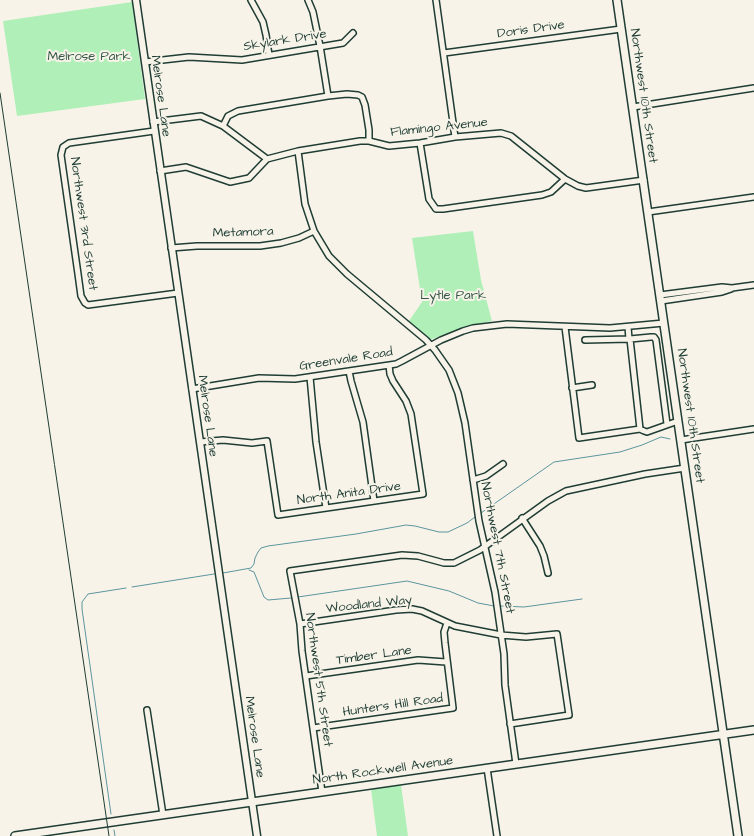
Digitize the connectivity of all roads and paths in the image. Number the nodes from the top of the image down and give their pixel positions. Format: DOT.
graph roads {
  1 [pos="136,0"];
  2 [pos="251,0"];
  3 [pos="308,0"];
  4 [pos="436,0"];
  5 [pos="617,0"];
  6 [pos="621,29"];
  7 [pos="354,33"];
  8 [pos="320,46"];
  9 [pos="444,53"];
  10 [pos="269,55"];
  11 [pos="145,62"];
  12 [pos="754,88"];
  13 [pos="328,96"];
  14 [pos="632,107"];
  15 [pos="153,122"];
  16 [pos="222,126"];
  17 [pos="154,131"];
  18 [pos="455,137"];
  19 [pos="369,141"];
  20 [pos="420,143"];
  21 [pos="298,151"];
  22 [pos="267,159"];
  23 [pos="160,171"];
  24 [pos="565,179"];
  25 [pos="644,180"];
  26 [pos="754,197"];
  27 [pos="648,212"];
  28 [pos="314,231"];
  29 [pos="171,248"];
  30 [pos="754,286"];
  31 [pos="178,293"];
  32 [pos="660,298"];
  33 [pos="664,323"];
  34 [pos="565,327"];
  35 [pos="628,327"];
  36 [pos="629,339"];
  37 [pos="585,340"];
  38 [pos="430,345"];
  39 [pos="389,365"];
  40 [pos="349,371"];
  41 [pos="310,377"];
  42 [pos="592,385"];
  43 [pos="572,388"];
  44 [pos="192,389"];
  45 [pos="678,421"];
  46 [pos="667,424"];
  47 [pos="640,429"];
  48 [pos="754,429"];
  49 [pos="681,440"];
  50 [pos="200,442"];
  51 [pos="503,464"];
  52 [pos="685,468"];
  53 [pos="473,480"];
  54 [pos="374,501"];
  55 [pos="326,508"];
  56 [pos="522,518"];
  57 [pos="485,546"];
  58 [pos="548,573"];
  59 [pos="447,623"];
  60 [pos="300,624"];
  61 [pos="501,635"];
  62 [pos="446,662"];
  63 [pos="306,676"];
  64 [pos="147,710"];
  65 [pos="510,724"];
  66 [pos="313,728"];
  67 [pos="754,730"];
  68 [pos="724,734"];
  69 [pos="516,764"];
  70 [pos="488,768"];
  71 [pos="322,792"];
  72 [pos="252,802"];
  73 [pos="163,815"];
  74 [pos="15,836"];
  75 [pos="257,836"];
  76 [pos="497,836"];
  77 [pos="738,836"];
  1 -- 11 [label="street, Melrose Lane"];
  2 -- 10 [label="street"];
  3 -- 8 [label="street"];
  4 -- 9 [label="street"];
  5 -- 6 [label="main road, Northwest 10th Street"];
  6 -- 9 [label="street, Doris Drive"];
  6 -- 14 [label="main road, Northwest 10th Street"];
  7 -- 8 [label="street, Skylark Drive"];
  8 -- 10 [label="street, Skylark Drive"];
  8 -- 13 [label="street"];
  9 -- 18 [label="street"];
  10 -- 11 [label="street, Skylark Drive"];
  11 -- 15 [label="street, Melrose Lane"];
  12 -- 14 [label="street"];
  13 -- 16 [label="street"];
  13 -- 19 [label="street"];
  14 -- 25 [label="main road, Northwest 10th Street"];
  15 -- 16 [label="street"];
  15 -- 17 [label="street, Melrose Lane"];
  16 -- 22 [label="street"];
  17 -- 23 [label="street, Melrose Lane"];
  17 -- 31 [label="street, Northwest 3rd Street"];
  18 -- 20 [label="street, Flamingo Avenue"];
  18 -- 24 [label="street, Flamingo Avenue"];
  19 -- 20 [label="street, Flamingo Avenue"];
  19 -- 21 [label="street, Flamingo Avenue"];
  20 -- 24 [label="street"];
  21 -- 22 [label="street, Flamingo Avenue"];
  21 -- 28 [label="street, Northwest 7th Street"];
  22 -- 23 [label="street"];
  23 -- 29 [label="street, Melrose Lane"];
  24 -- 25 [label="street, Flamingo Avenue"];
  25 -- 27 [label="main road, Northwest 10th Street"];
  26 -- 27 [label="street"];
  27 -- 32 [label="main road, Northwest 10th Street"];
  28 -- 29 [label="street, Metamora"];
  28 -- 38 [label="street, Northwest 7th Street"];
  29 -- 31 [label="street, Melrose Lane"];
  30 -- 32 [label="street"];
  31 -- 44 [label="street, Melrose Lane"];
  32 -- 33 [label="main road, Northwest 10th Street"];
  33 -- 35 [label="street, Greenvale Road"];
  33 -- 45 [label="main road, Northwest 10th Street"];
  34 -- 35 [label="street, Greenvale Road"];
  34 -- 38 [label="street, Greenvale Road"];
  34 -- 43 [label="street"];
  35 -- 36 [label="street"];
  36 -- 37 [label="street"];
  36 -- 46 [label="street"];
  36 -- 47 [label="street"];
  38 -- 39 [label="street, Greenvale Road"];
  38 -- 53 [label="street, Northwest 7th Street"];
  39 -- 40 [label="street, Greenvale Road"];
  39 -- 54 [label="street, North Anita Drive"];
  40 -- 41 [label="street, Greenvale Road"];
  40 -- 54 [label="street"];
  41 -- 44 [label="street, Greenvale Road"];
  41 -- 55 [label="street"];
  42 -- 43 [label="street"];
  43 -- 47 [label="street"];
  44 -- 50 [label="street, Melrose Lane"];
  45 -- 46 [label="street"];
  45 -- 49 [label="main road, Northwest 10th Street"];
  46 -- 47 [label="street"];
  48 -- 49 [label="street"];
  49 -- 52 [label="main road, Northwest 10th Street"];
  50 -- 55 [label="street, North Anita Drive"];
  50 -- 72 [label="street, Melrose Lane"];
  51 -- 53 [label="street"];
  52 -- 56 [label="street"];
  52 -- 68 [label="main road, Northwest 10th Street"];
  53 -- 57 [label="street, Northwest 7th Street"];
  54 -- 55 [label="street, North Anita Drive"];
  56 -- 57 [label="street"];
  56 -- 58 [label="street"];
  57 -- 60 [label="street, Northwest 5th Street"];
  57 -- 61 [label="street, Northwest 7th Street"];
  59 -- 60 [label="street, Woodland Way"];
  59 -- 61 [label="street, Woodland Way"];
  59 -- 62 [label="street"];
  60 -- 63 [label="street, Northwest 5th Street"];
  61 -- 65 [label="street, Northwest 7th Street"];
  61 -- 65 [label="street, Woodland Way"];
  62 -- 63 [label="street, Timber Lane"];
  62 -- 66 [label="street, Hunters Hill Road"];
  63 -- 66 [label="street, Northwest 5th Street"];
  64 -- 73 [label="street"];
  65 -- 69 [label="street, Northwest 7th Street"];
  66 -- 71 [label="street, Northwest 5th Street"];
  67 -- 68 [label="main road, North Rockwell Avenue"];
  68 -- 69 [label="main road, North Rockwell Avenue"];
  68 -- 77 [label="main road, Northwest 10th Street"];
  69 -- 70 [label="main road, North Rockwell Avenue"];
  70 -- 71 [label="main road, North Rockwell Avenue"];
  70 -- 76 [label="street"];
  71 -- 72 [label="main road, North Rockwell Avenue"];
  72 -- 73 [label="main road, North Rockwell Avenue"];
  72 -- 75 [label="street, Melrose Lane"];
  73 -- 74 [label="main road, North Rockwell Avenue"];
}
